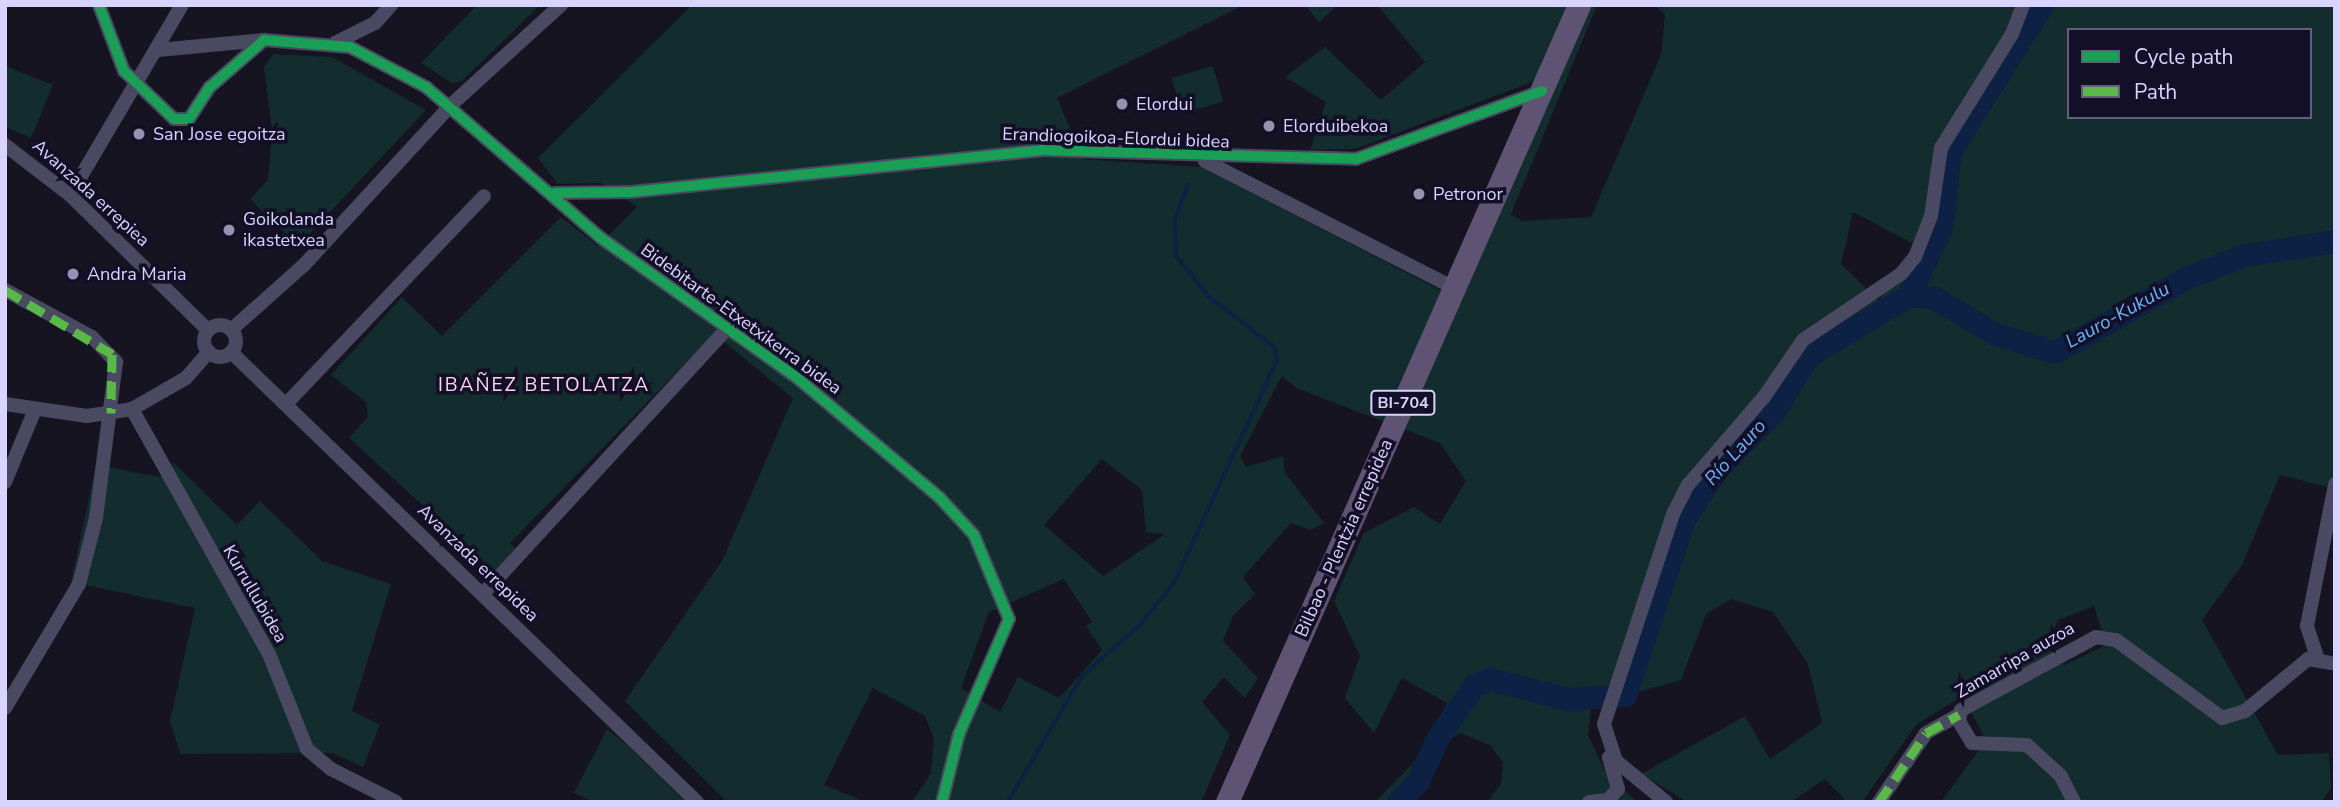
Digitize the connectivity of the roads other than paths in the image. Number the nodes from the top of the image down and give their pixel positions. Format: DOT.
graph roads {
  1 [pos="99,5"];
  2 [pos="182,5"];
  3 [pos="391,5"];
  4 [pos="561,5"];
  5 [pos="1579,5"];
  6 [pos="2023,5"];
  7 [pos="264,40"];
  8 [pos="335,43"];
  9 [pos="158,50"];
  10 [pos="137,86"];
  11 [pos="1542,91"];
  12 [pos="451,105"];
  13 [pos="5,145"];
  14 [pos="1200,159"];
  15 [pos="554,193"];
  16 [pos="69,195"];
  17 [pos="484,196"];
  18 [pos="1454,288"];
  19 [pos="5,290"];
  20 [pos="208,330"];
  21 [pos="231,330"];
  22 [pos="726,330"];
  23 [pos="209,352"];
  24 [pos="231,352"];
  25 [pos="5,404"];
  26 [pos="286,404"];
  27 [pos="132,409"];
  28 [pos="34,412"];
  29 [pos="111,414"];
  30 [pos="5,482"];
  31 [pos="2335,484"];
  32 [pos="483,594"];
  33 [pos="2317,657"];
  34 [pos="2335,664"];
  35 [pos="5,708"];
  36 [pos="1959,715"];
  37 [pos="1608,746"];
  38 [pos="396,802"];
  39 [pos="697,802"];
  40 [pos="942,802"];
  41 [pos="1227,802"];
  42 [pos="1589,802"];
  43 [pos="1666,802"];
  44 [pos="1879,802"];
  45 [pos="2074,802"];
  1 -- 10 [label="street"];
  2 -- 9 [label="street"];
  3 -- 8 [label="street"];
  4 -- 12 [label="street"];
  5 -- 11 [label="main road, Bilbao - Plentzia errepidea / BI-704"];
  6 -- 37 [label="street"];
  7 -- 8 [label="street"];
  7 -- 9 [label="street"];
  7 -- 10 [label="street"];
  8 -- 12 [label="street, Bidebitarte-Etxetxikerra bidea"];
  9 -- 10 [label="street"];
  10 -- 16 [label="street"];
  11 -- 14 [label="street, Erandiogoikoa-Elordui bidea"];
  11 -- 18 [label="main road, Bilbao - Plentzia errepidea / BI-704"];
  12 -- 15 [label="street, Bidebitarte-Etxetxikerra bidea"];
  12 -- 21 [label="street"];
  13 -- 16 [label="street, Avanzada errepiea"];
  14 -- 15 [label="street, Erandiogoikoa-Elordui bidea"];
  14 -- 18 [label="street"];
  15 -- 22 [label="street, Bidebitarte-Etxetxikerra bidea"];
  16 -- 20 [label="street, Avanzada errepiea"];
  17 -- 26 [label="street"];
  18 -- 41 [label="main road, Bilbao - Plentzia errepidea / BI-704"];
  19 -- 29 [label="street"];
  20 -- 21 [label="street"];
  20 -- 23 [label="street"];
  21 -- 24 [label="street"];
  22 -- 32 [label="street"];
  22 -- 40 [label="street, Bidebitarte-Etxetxikerra bidea"];
  23 -- 24 [label="street"];
  23 -- 27 [label="street"];
  24 -- 26 [label="street, Avanzada errepidea"];
  25 -- 28 [label="street"];
  26 -- 32 [label="street, Avanzada errepidea"];
  27 -- 29 [label="street"];
  27 -- 38 [label="street, Kurrullubidea"];
  28 -- 29 [label="street"];
  28 -- 30 [label="street"];
  29 -- 35 [label="street"];
  31 -- 33 [label="street"];
  32 -- 39 [label="street, Avanzada errepidea"];
  33 -- 34 [label="street"];
  33 -- 36 [label="street, Zamarripa auzoa"];
  36 -- 44 [label="street, Zamarripa auzoa"];
  36 -- 45 [label="street, Zamarripa auzoa"];
  37 -- 42 [label="street"];
  37 -- 43 [label="street"];
}
